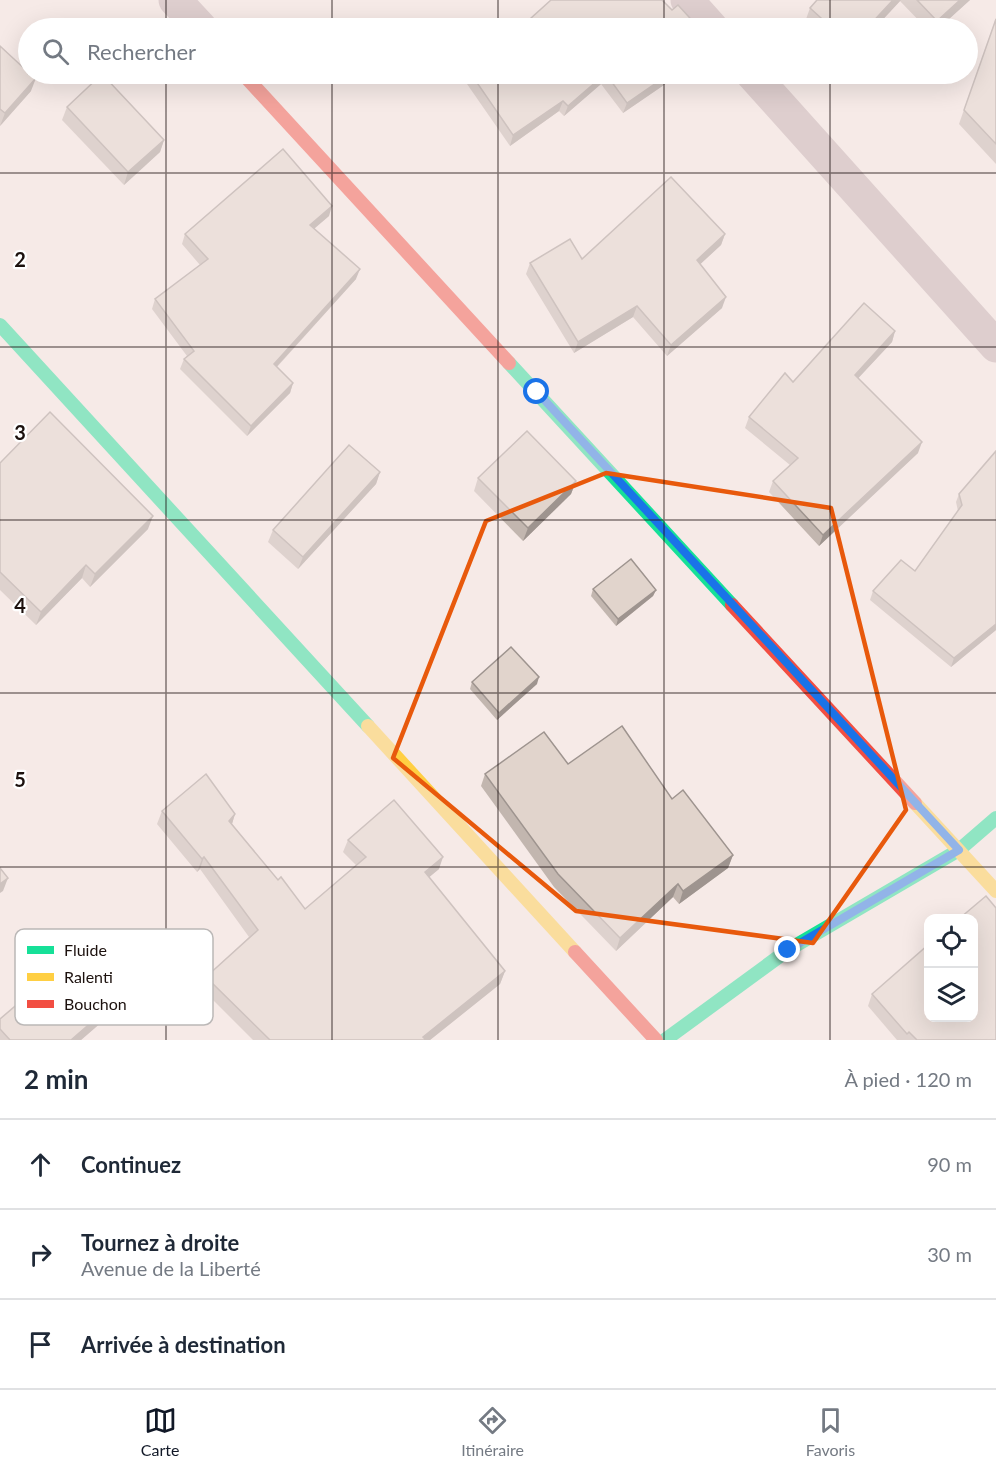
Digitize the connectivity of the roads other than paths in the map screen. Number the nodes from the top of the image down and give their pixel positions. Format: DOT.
graph roads {
  1 [pos="175,0"];
  2 [pos="687,0"];
  3 [pos="192,18"];
  4 [pos="703,18"];
  5 [pos="252,84"];
  6 [pos="761,84"];
  7 [pos="0,325"];
  8 [pos="996,346"];
  9 [pos="996,818"];
  10 [pos="959,850"];
  11 [pos="996,891"];
  12 [pos="656,1040"];
  13 [pos="665,1040"];
  1 -- 3 [label="street"];
  2 -- 4 [label="street"];
  5 -- 10 [label="street"];
  6 -- 8 [label="street"];
  7 -- 12 [label="street"];
  9 -- 10 [label="street"];
  10 -- 11 [label="street"];
  10 -- 13 [label="street"];
}
